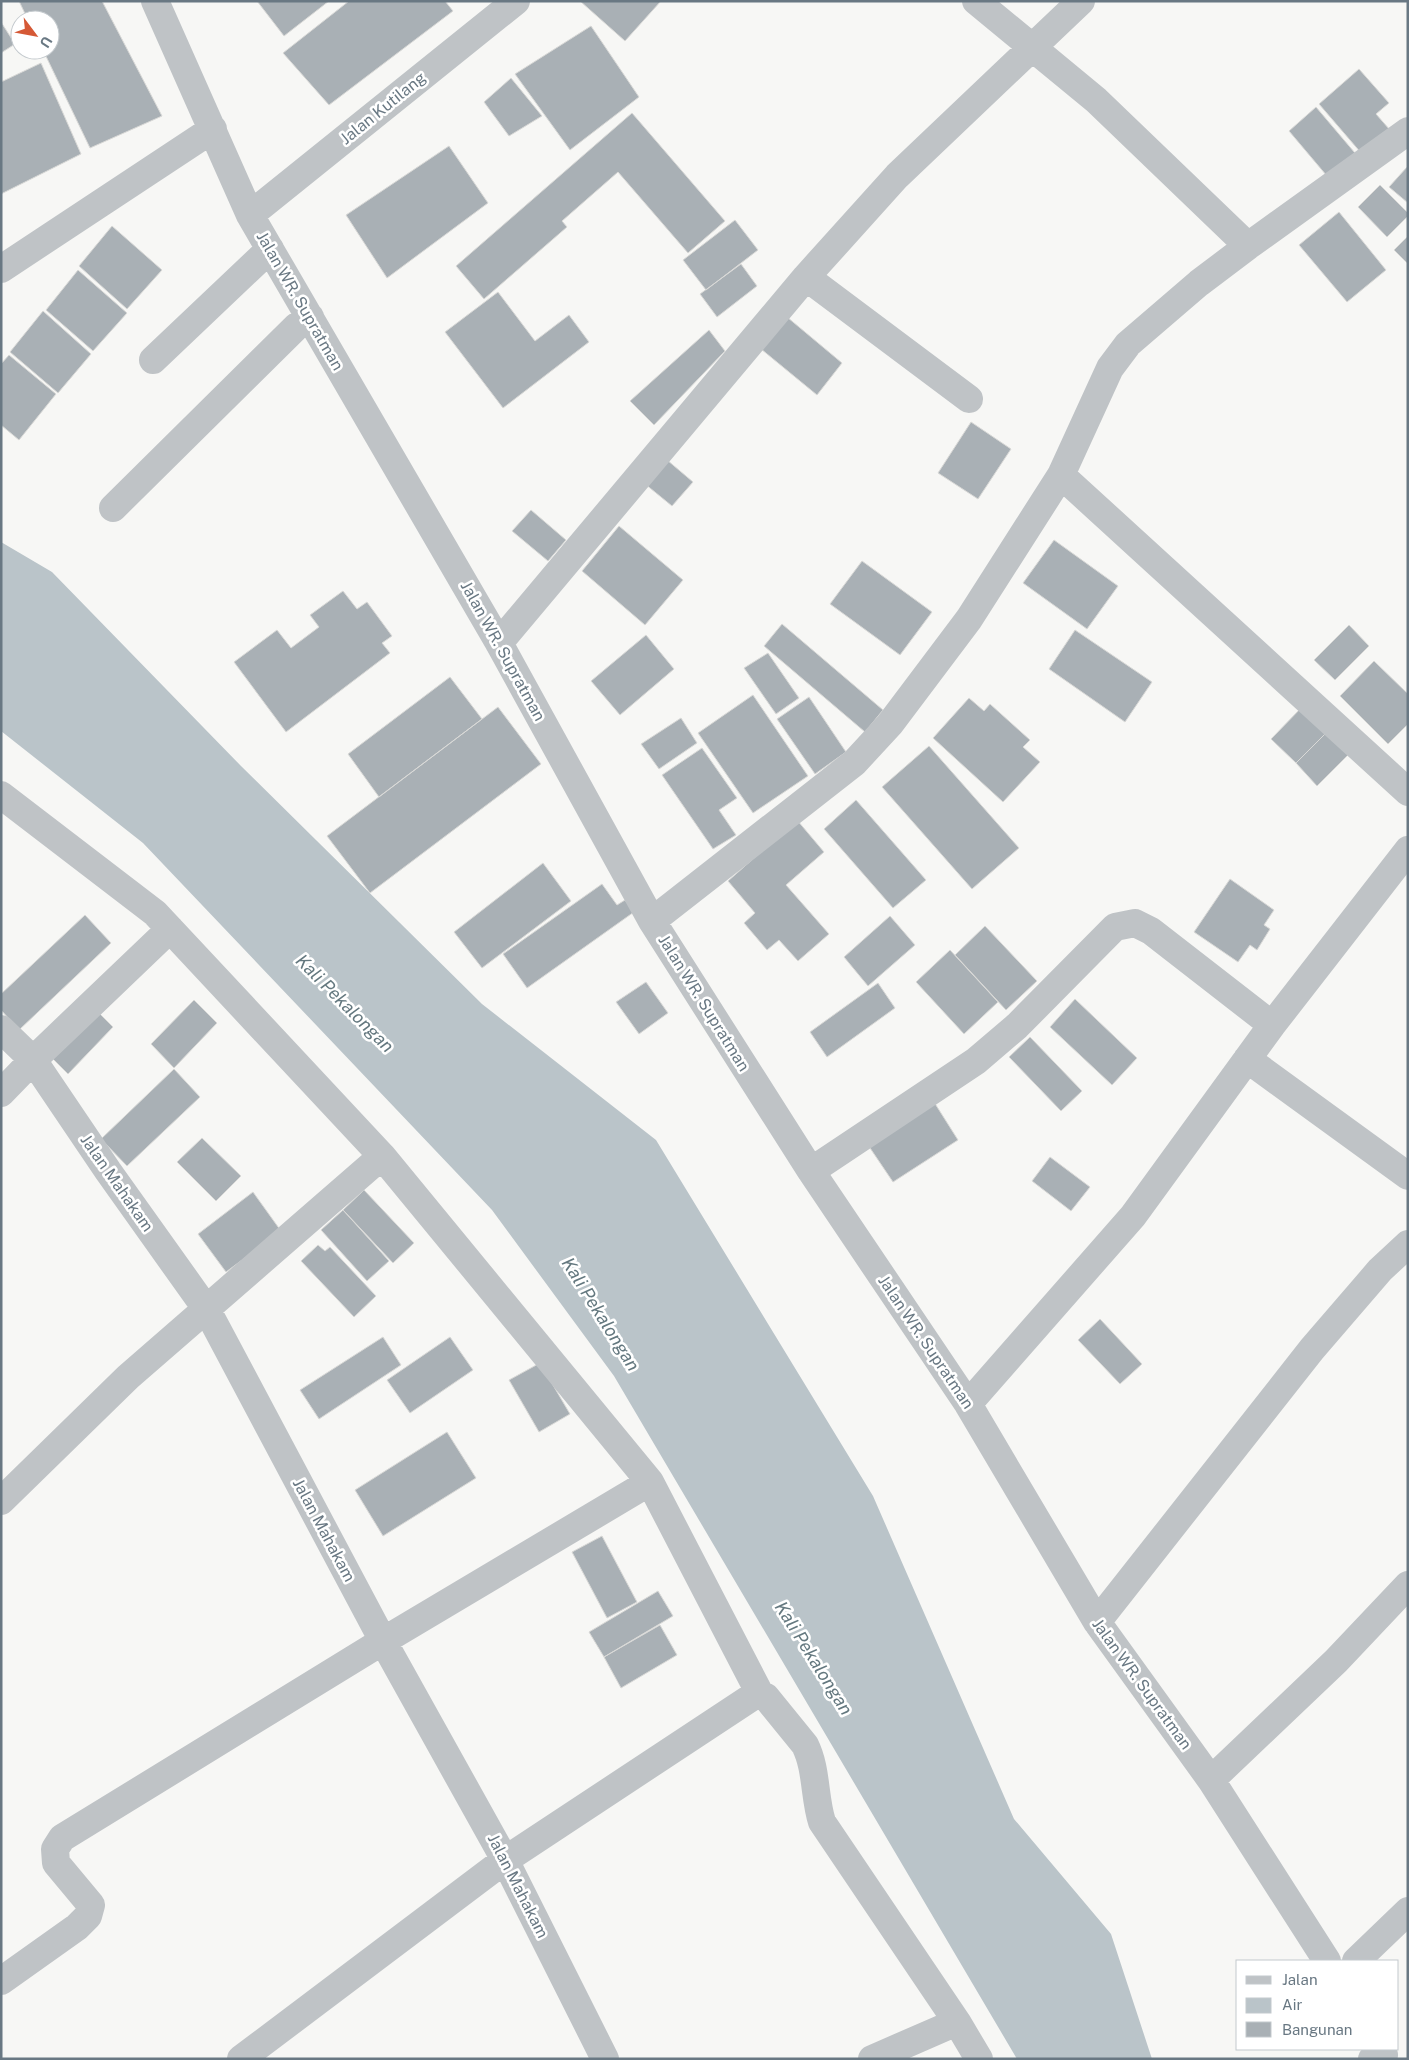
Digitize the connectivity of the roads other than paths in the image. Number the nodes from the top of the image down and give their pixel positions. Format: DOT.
graph roads {
  1 [pos="155,1"];
  2 [pos="516,1"];
  3 [pos="976,1"];
  4 [pos="1081,1"];
  5 [pos="1033,48"];
  6 [pos="213,129"];
  7 [pos="1408,132"];
  8 [pos="250,215"];
  9 [pos="1248,246"];
  10 [pos="270,249"];
  11 [pos="1,269"];
  12 [pos="806,277"];
  13 [pos="310,317"];
  14 [pos="153,360"];
  15 [pos="969,399"];
  16 [pos="1060,475"];
  17 [pos="113,508"];
  18 [pos="500,643"];
  19 [pos="1408,792"];
  20 [pos="1,794"];
  21 [pos="1408,850"];
  22 [pos="652,921"];
  23 [pos="170,929"];
  24 [pos="1272,1025"];
  25 [pos="1,1029"];
  26 [pos="1247,1059"];
  27 [pos="33,1060"];
  28 [pos="1,1093"];
  29 [pos="382,1156"];
  30 [pos="811,1171"];
  31 [pos="1408,1176"];
  32 [pos="1408,1244"];
  33 [pos="207,1310"];
  34 [pos="968,1404"];
  35 [pos="650,1482"];
  36 [pos="1,1501"];
  37 [pos="1408,1585"];
  38 [pos="1097,1622"];
  39 [pos="383,1642"];
  40 [pos="760,1694"];
  41 [pos="1211,1780"];
  42 [pos="505,1860"];
  43 [pos="1408,1911"];
  44 [pos="1326,1960"];
  45 [pos="1357,1960"];
  46 [pos="1,1982"];
  47 [pos="957,2022"];
  48 [pos="241,2059"];
  49 [pos="606,2059"];
  50 [pos="872,2059"];
  51 [pos="979,2059"];
  1 -- 6 [label="street, Jalan WR. Supratman"];
  2 -- 8 [label="street, Jalan Kutilang"];
  3 -- 5 [label="street"];
  4 -- 5 [label="street"];
  5 -- 9 [label="street"];
  5 -- 12 [label="street"];
  6 -- 8 [label="street, Jalan WR. Supratman"];
  6 -- 11 [label="street"];
  7 -- 9 [label="street"];
  8 -- 10 [label="street, Jalan WR. Supratman"];
  9 -- 16 [label="street"];
  10 -- 13 [label="street, Jalan WR. Supratman"];
  10 -- 14 [label="street"];
  12 -- 15 [label="street"];
  12 -- 18 [label="street"];
  13 -- 17 [label="street"];
  13 -- 18 [label="street, Jalan WR. Supratman"];
  16 -- 19 [label="street"];
  16 -- 22 [label="street"];
  18 -- 22 [label="street, Jalan WR. Supratman"];
  20 -- 23 [label="street"];
  21 -- 24 [label="street"];
  22 -- 30 [label="street, Jalan WR. Supratman"];
  23 -- 27 [label="street"];
  23 -- 29 [label="street"];
  24 -- 26 [label="street"];
  24 -- 30 [label="street"];
  25 -- 27 [label="street, Jalan Mahakam"];
  26 -- 31 [label="street"];
  26 -- 34 [label="street"];
  27 -- 28 [label="street"];
  27 -- 33 [label="street, Jalan Mahakam"];
  29 -- 33 [label="street"];
  29 -- 35 [label="street"];
  30 -- 34 [label="street, Jalan WR. Supratman"];
  32 -- 38 [label="street"];
  33 -- 36 [label="street"];
  33 -- 39 [label="street, Jalan Mahakam"];
  34 -- 38 [label="street, Jalan WR. Supratman"];
  35 -- 39 [label="street"];
  35 -- 40 [label="street"];
  37 -- 41 [label="street"];
  38 -- 41 [label="street, Jalan WR. Supratman"];
  39 -- 42 [label="street, Jalan Mahakam"];
  39 -- 46 [label="street"];
  40 -- 42 [label="street"];
  40 -- 47 [label="street"];
  41 -- 44 [label="street, Jalan WR. Supratman"];
  42 -- 48 [label="street"];
  42 -- 49 [label="street, Jalan Mahakam"];
  43 -- 45 [label="street"];
  47 -- 50 [label="street"];
  47 -- 51 [label="street"];
}
